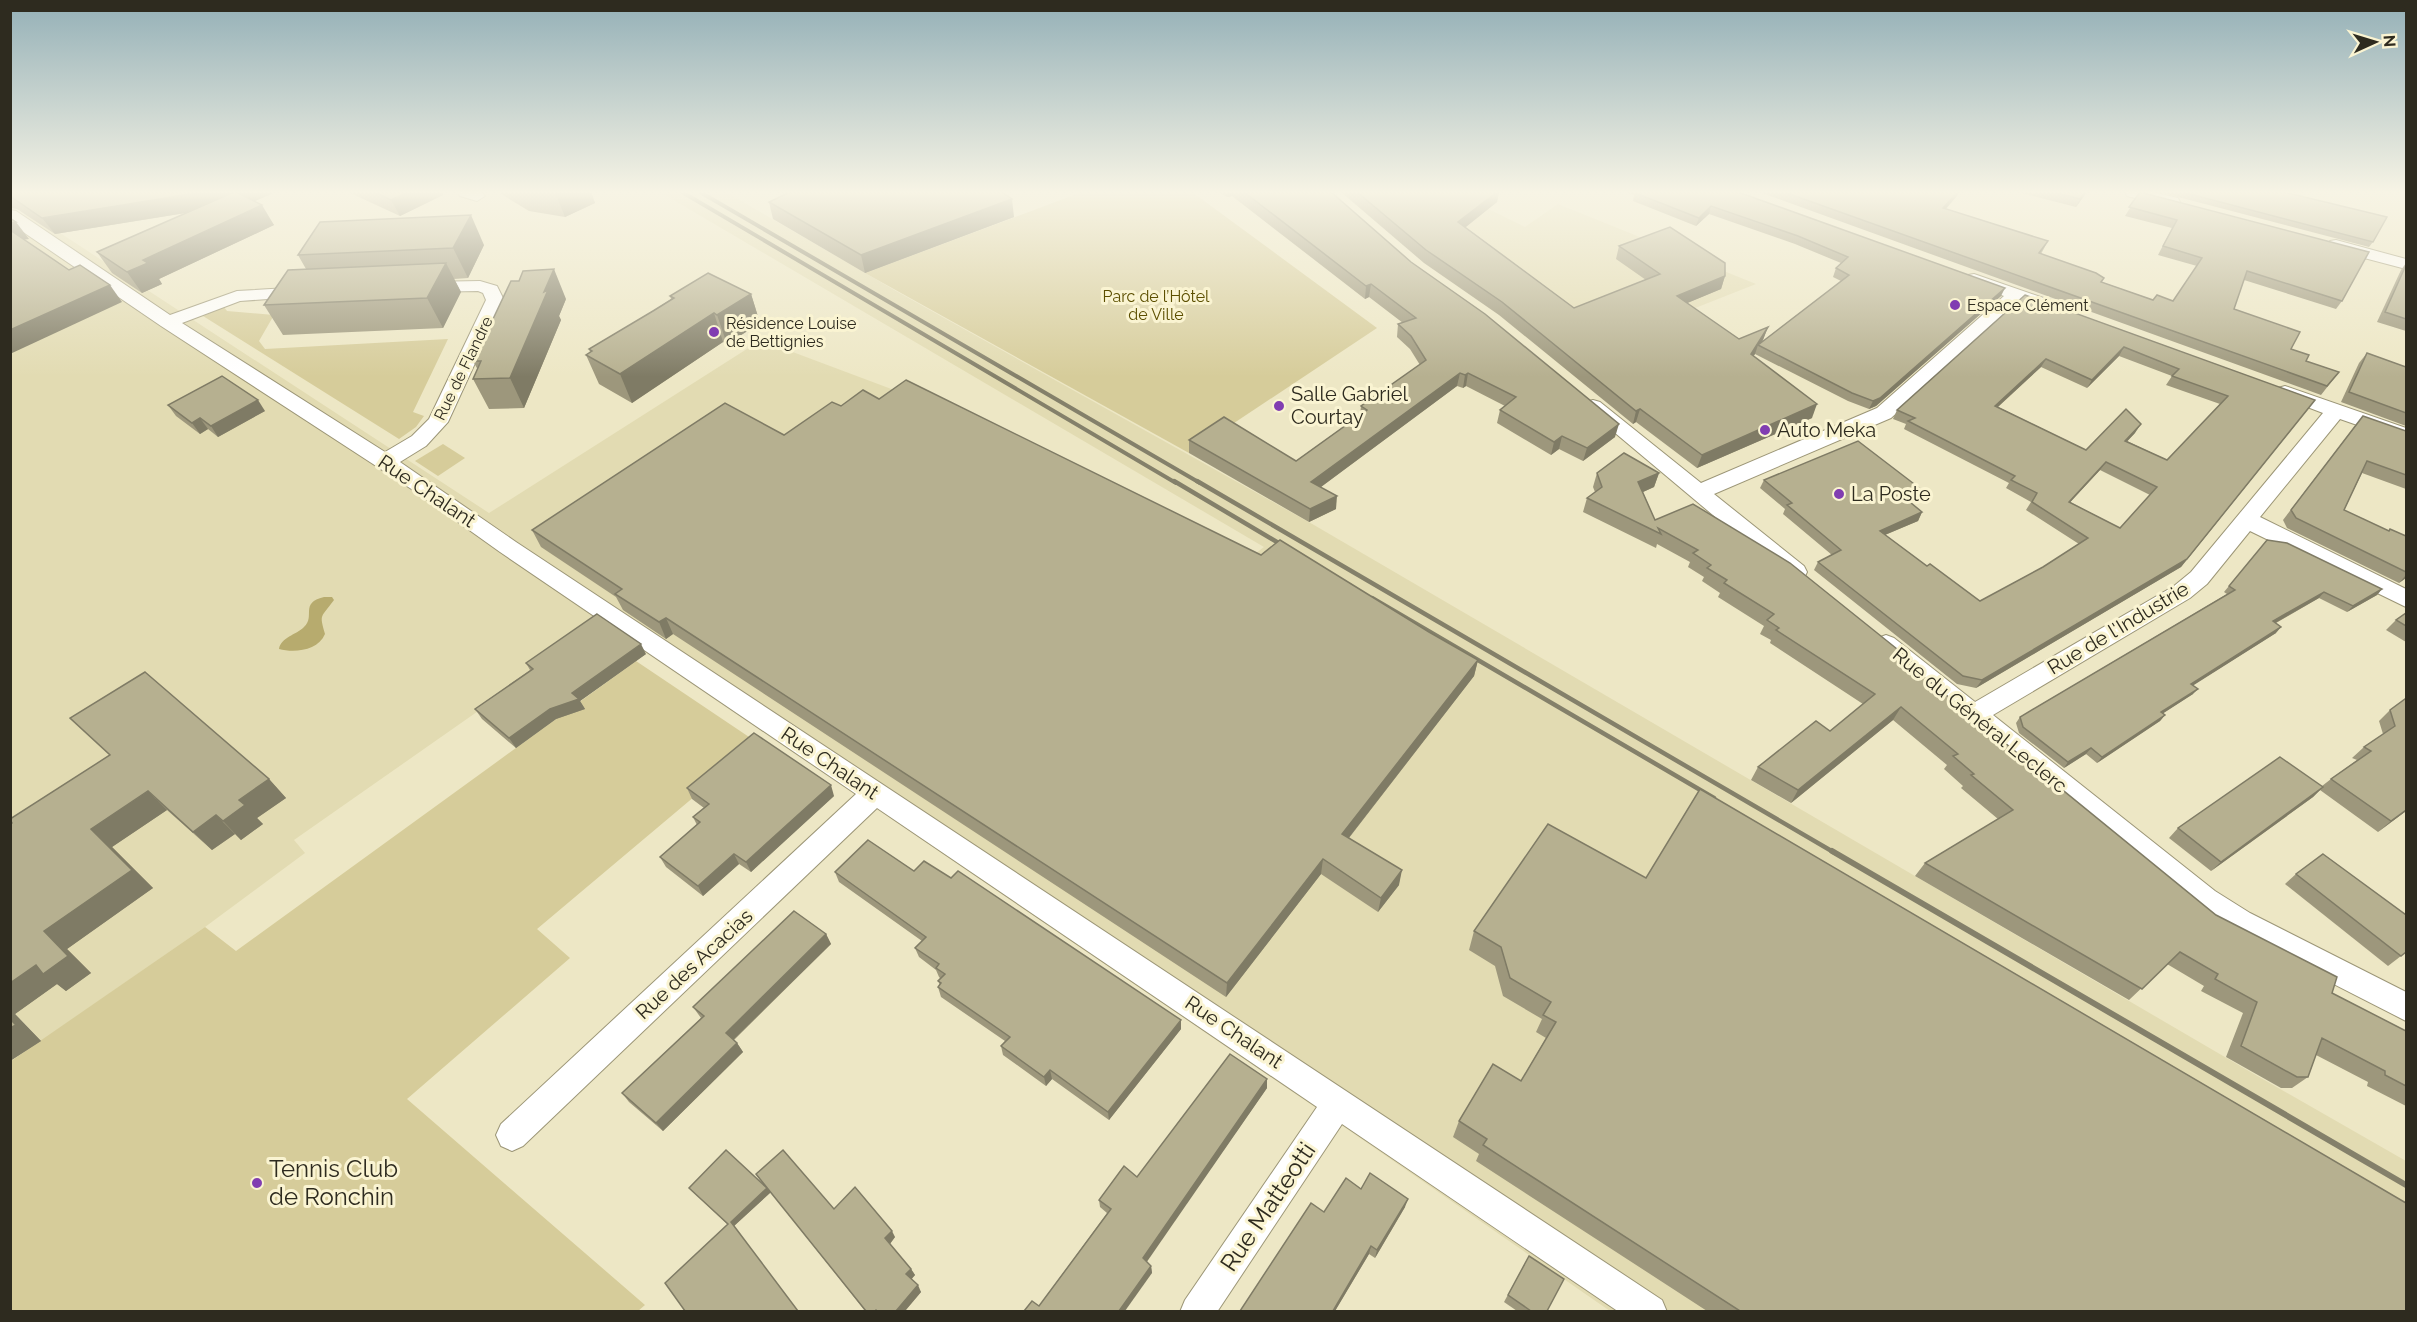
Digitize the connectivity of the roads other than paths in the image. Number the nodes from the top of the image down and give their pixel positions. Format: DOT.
graph roads {
  1 [pos="67,254"];
  2 [pos="2367,254"];
  3 [pos="2406,264"];
  4 [pos="1962,274"];
  5 [pos="406,288"];
  6 [pos="326,291"];
  7 [pos="2017,294"];
  8 [pos="2070,314"];
  9 [pos="168,322"];
  10 [pos="2273,387"];
  11 [pos="1581,395"];
  12 [pos="2336,410"];
  13 [pos="2406,435"];
  14 [pos="385,462"];
  15 [pos="1698,492"];
  16 [pos="2245,519"];
  17 [pos="1810,583"];
  18 [pos="2406,599"];
  19 [pos="1864,627"];
  20 [pos="1973,715"];
  21 [pos="874,793"];
  22 [pos="2406,1006"];
  23 [pos="1339,1102"];
  24 [pos="512,1135"];
  25 [pos="1197,1311"];
  26 [pos="1650,1311"];
  1 -- 9 [label="street, Rue Chalant"];
  2 -- 3 [label="street"];
  4 -- 7 [label="street"];
  5 -- 14 [label="street, Rue de Flandre"];
  6 -- 9 [label="street"];
  7 -- 8 [label="street"];
  7 -- 15 [label="street"];
  9 -- 14 [label="street, Rue Chalant"];
  10 -- 12 [label="street"];
  11 -- 15 [label="street"];
  12 -- 13 [label="street"];
  12 -- 16 [label="street, Rue de l'Industrie"];
  14 -- 21 [label="street, Rue Chalant"];
  15 -- 17 [label="street"];
  16 -- 18 [label="street"];
  16 -- 20 [label="street, Rue de l'Industrie"];
  19 -- 20 [label="street, Rue du Général Leclerc"];
  20 -- 22 [label="street, Rue du Général Leclerc"];
  21 -- 23 [label="street, Rue Chalant"];
  21 -- 24 [label="street, Rue des Acacias"];
  23 -- 25 [label="street, Rue Matteotti"];
  23 -- 26 [label="street, Rue Chalant"];
}
